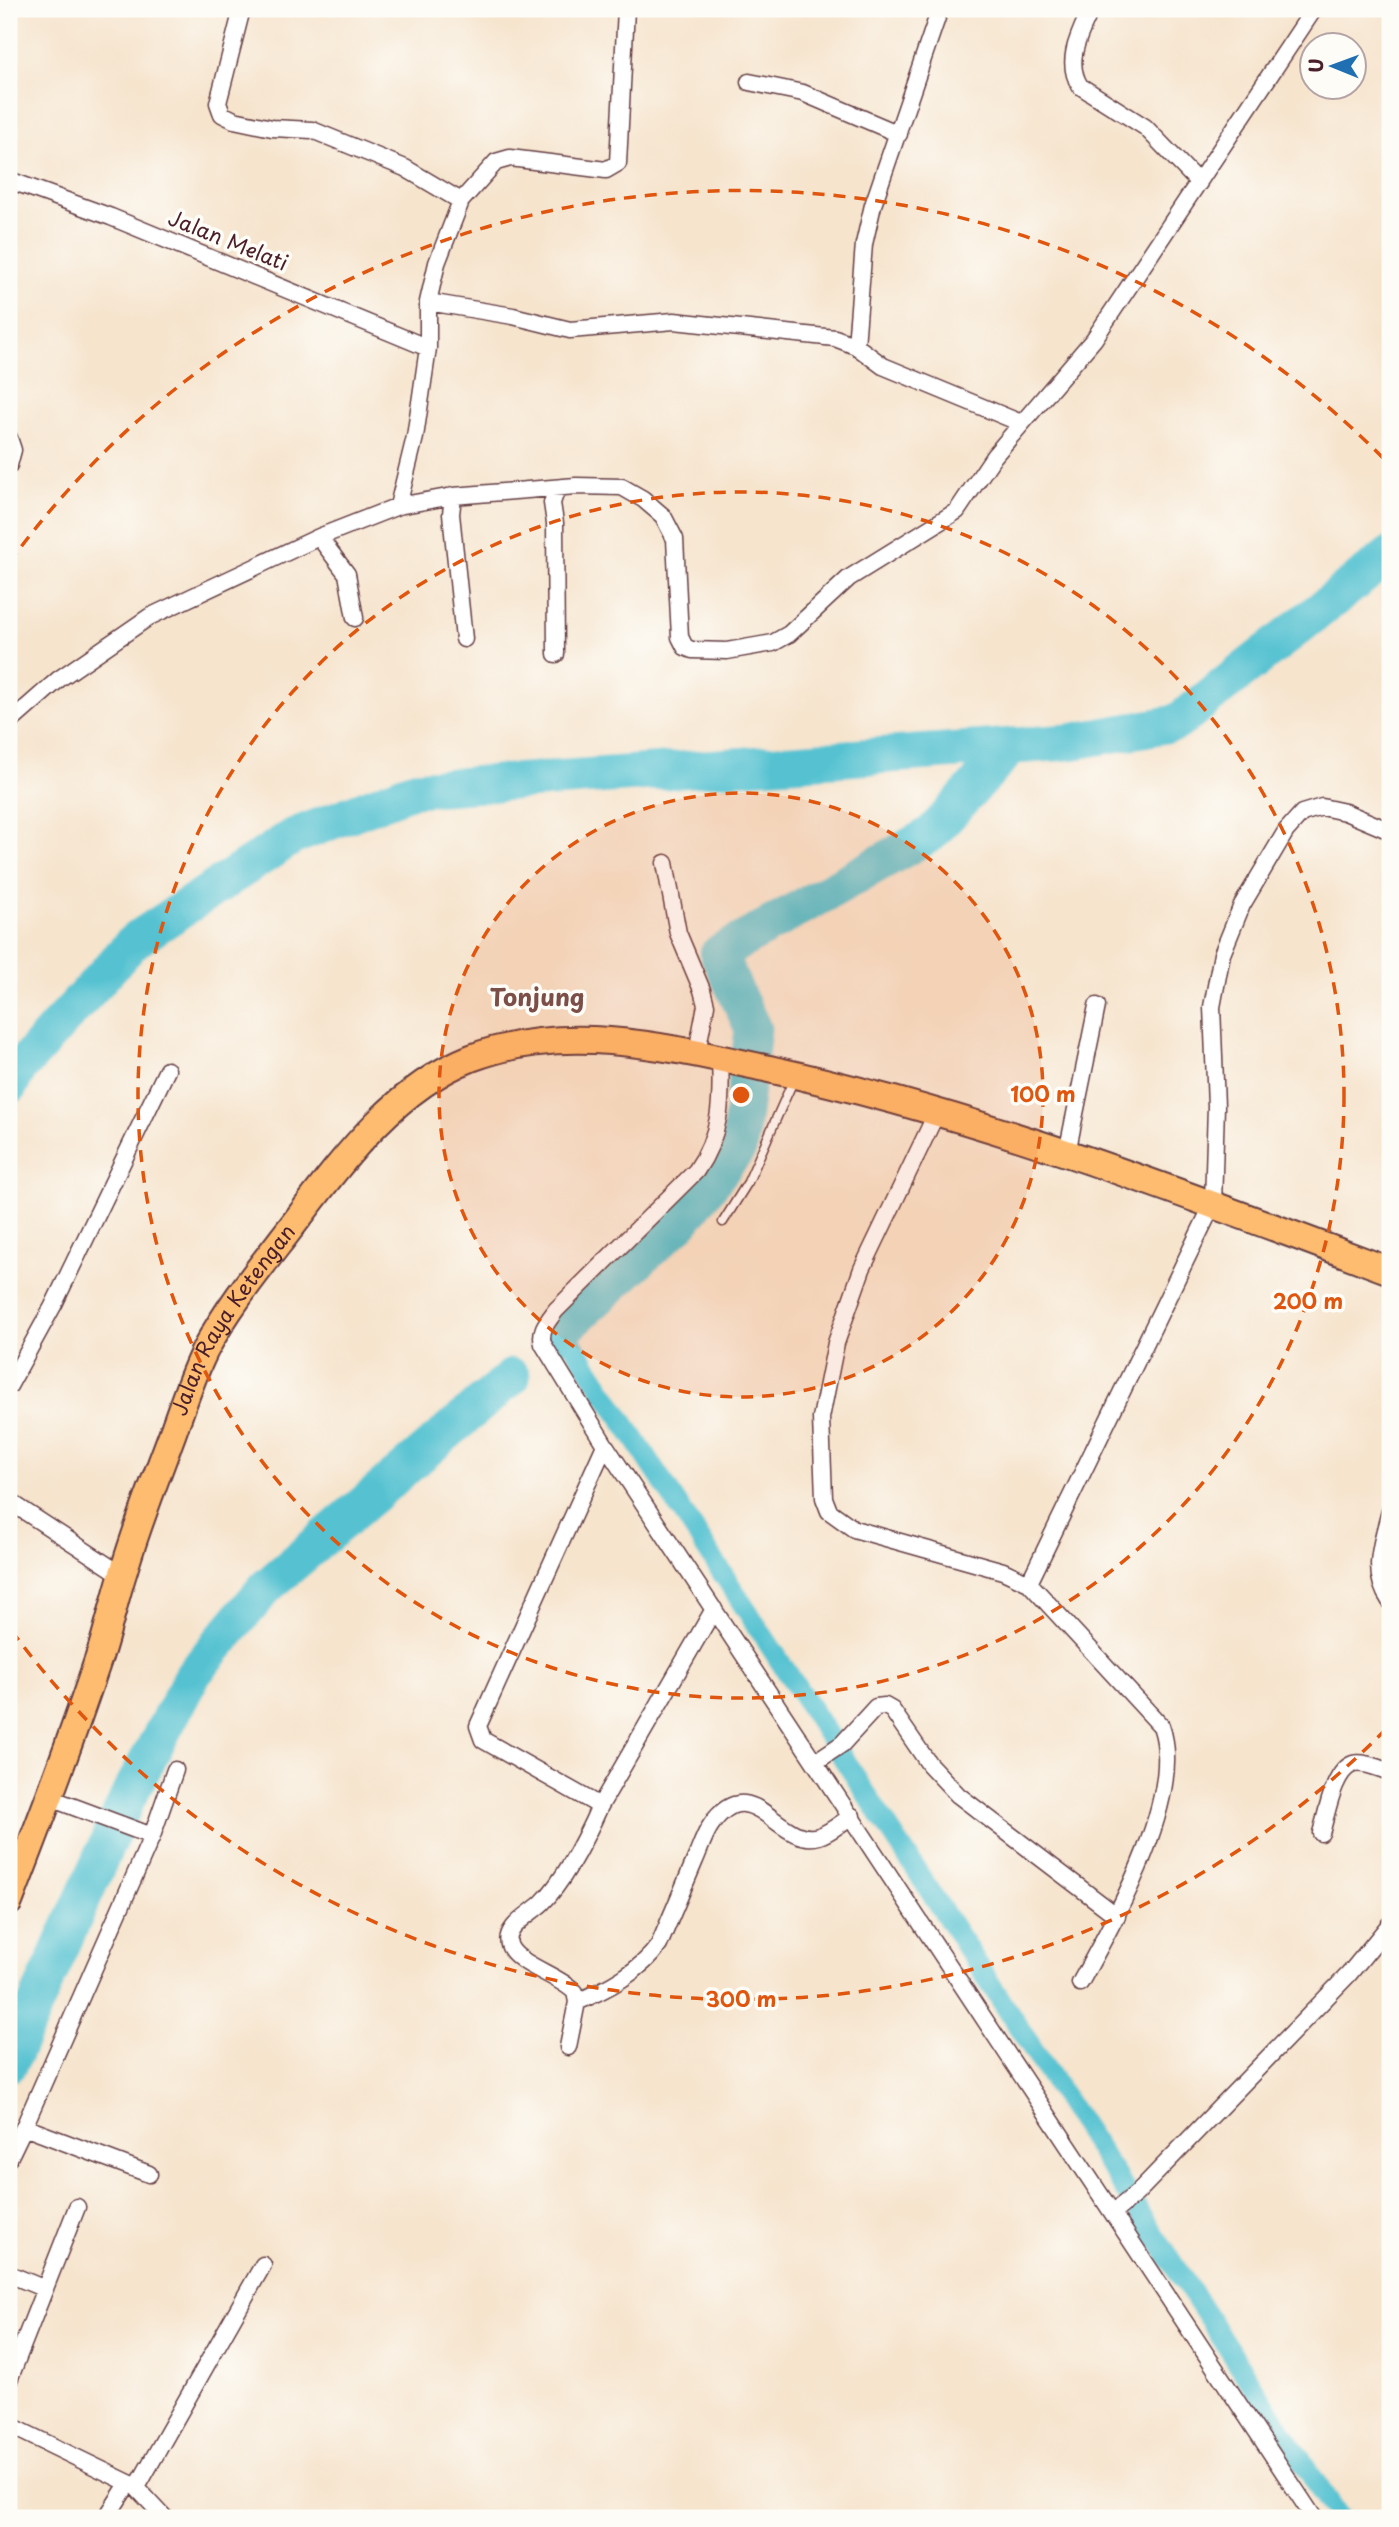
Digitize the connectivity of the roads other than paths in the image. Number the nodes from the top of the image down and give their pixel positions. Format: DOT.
graph roads {
  1 [pos="242,9"];
  2 [pos="626,9"];
  3 [pos="940,9"];
  4 [pos="1091,9"];
  5 [pos="1314,9"];
  6 [pos="749,82"];
  7 [pos="899,134"];
  8 [pos="9,180"];
  9 [pos="1199,183"];
  10 [pos="461,201"];
  11 [pos="428,302"];
  12 [pos="856,346"];
  13 [pos="428,348"];
  14 [pos="1021,424"];
  15 [pos="9,438"];
  16 [pos="9,465"];
  17 [pos="554,495"];
  18 [pos="453,496"];
  19 [pos="398,506"];
  20 [pos="325,545"];
  21 [pos="355,618"];
  22 [pos="464,639"];
  23 [pos="556,654"];
  24 [pos="9,723"];
  25 [pos="1390,831"];
  26 [pos="665,863"];
  27 [pos="1097,1006"];
  28 [pos="716,1057"];
  29 [pos="167,1070"];
  30 [pos="784,1072"];
  31 [pos="938,1110"];
  32 [pos="1067,1153"];
  33 [pos="1213,1204"];
  34 [pos="723,1222"];
  35 [pos="1390,1271"];
  36 [pos="9,1386"];
  37 [pos="606,1446"];
  38 [pos="9,1501"];
  39 [pos="1390,1511"];
  40 [pos="122,1575"];
  41 [pos="1029,1583"];
  42 [pos="1390,1601"];
  43 [pos="714,1609"];
  44 [pos="819,1759"];
  45 [pos="175,1770"];
  46 [pos="1390,1772"];
  47 [pos="50,1798"];
  48 [pos="600,1807"];
  49 [pos="852,1816"];
  50 [pos="1321,1833"];
  51 [pos="152,1836"];
  52 [pos="9,1902"];
  53 [pos="1117,1916"];
  54 [pos="1390,1924"];
  55 [pos="1080,1983"];
  56 [pos="577,2002"];
  57 [pos="568,2047"];
  58 [pos="24,2127"];
  59 [pos="9,2158"];
  60 [pos="149,2174"];
  61 [pos="77,2207"];
  62 [pos="1117,2209"];
  63 [pos="263,2265"];
  64 [pos="9,2274"];
  65 [pos="45,2289"];
  66 [pos="9,2381"];
  67 [pos="9,2425"];
  68 [pos="132,2485"];
  69 [pos="106,2518"];
  70 [pos="165,2518"];
  71 [pos="1314,2518"];
  1 -- 10 [label="street"];
  2 -- 10 [label="street"];
  3 -- 7 [label="street"];
  4 -- 9 [label="street"];
  5 -- 9 [label="street"];
  6 -- 7 [label="street"];
  7 -- 12 [label="street"];
  8 -- 13 [label="street, Jalan Melati"];
  9 -- 14 [label="street"];
  10 -- 11 [label="street"];
  11 -- 12 [label="street"];
  11 -- 13 [label="street"];
  12 -- 14 [label="street"];
  13 -- 19 [label="street"];
  14 -- 17 [label="street"];
  15 -- 16 [label="street"];
  17 -- 18 [label="street"];
  17 -- 23 [label="street"];
  18 -- 19 [label="street"];
  18 -- 22 [label="street"];
  19 -- 20 [label="street"];
  20 -- 21 [label="street"];
  20 -- 24 [label="street"];
  25 -- 33 [label="street"];
  26 -- 28 [label="street"];
  27 -- 32 [label="street"];
  28 -- 30 [label="highway, Jalan Raya Ketengan"];
  28 -- 37 [label="street"];
  28 -- 40 [label="highway, Jalan Raya Ketengan"];
  29 -- 36 [label="street"];
  30 -- 31 [label="highway, Jalan Raya Ketengan"];
  30 -- 34 [label="lane"];
  31 -- 32 [label="highway, Jalan Raya Ketengan"];
  31 -- 41 [label="street"];
  32 -- 33 [label="highway, Jalan Raya Ketengan"];
  33 -- 35 [label="highway, Jalan Raya Ketengan"];
  33 -- 41 [label="street"];
  37 -- 43 [label="street"];
  37 -- 48 [label="street"];
  38 -- 40 [label="street"];
  39 -- 42 [label="street"];
  40 -- 47 [label="highway, Jalan Raya Ketengan"];
  41 -- 53 [label="street"];
  43 -- 44 [label="street"];
  43 -- 48 [label="street"];
  44 -- 49 [label="street"];
  44 -- 53 [label="street"];
  45 -- 51 [label="street"];
  46 -- 50 [label="street"];
  47 -- 51 [label="street"];
  47 -- 52 [label="highway, Jalan Raya Ketengan"];
  48 -- 56 [label="street"];
  49 -- 56 [label="street"];
  49 -- 62 [label="street"];
  51 -- 58 [label="street"];
  53 -- 55 [label="street"];
  54 -- 62 [label="street"];
  56 -- 57 [label="street"];
  58 -- 59 [label="street"];
  58 -- 60 [label="street"];
  61 -- 65 [label="street"];
  62 -- 71 [label="street"];
  63 -- 68 [label="street"];
  64 -- 65 [label="street"];
  65 -- 66 [label="street"];
  67 -- 68 [label="street"];
  68 -- 69 [label="street"];
  68 -- 70 [label="street"];
}
